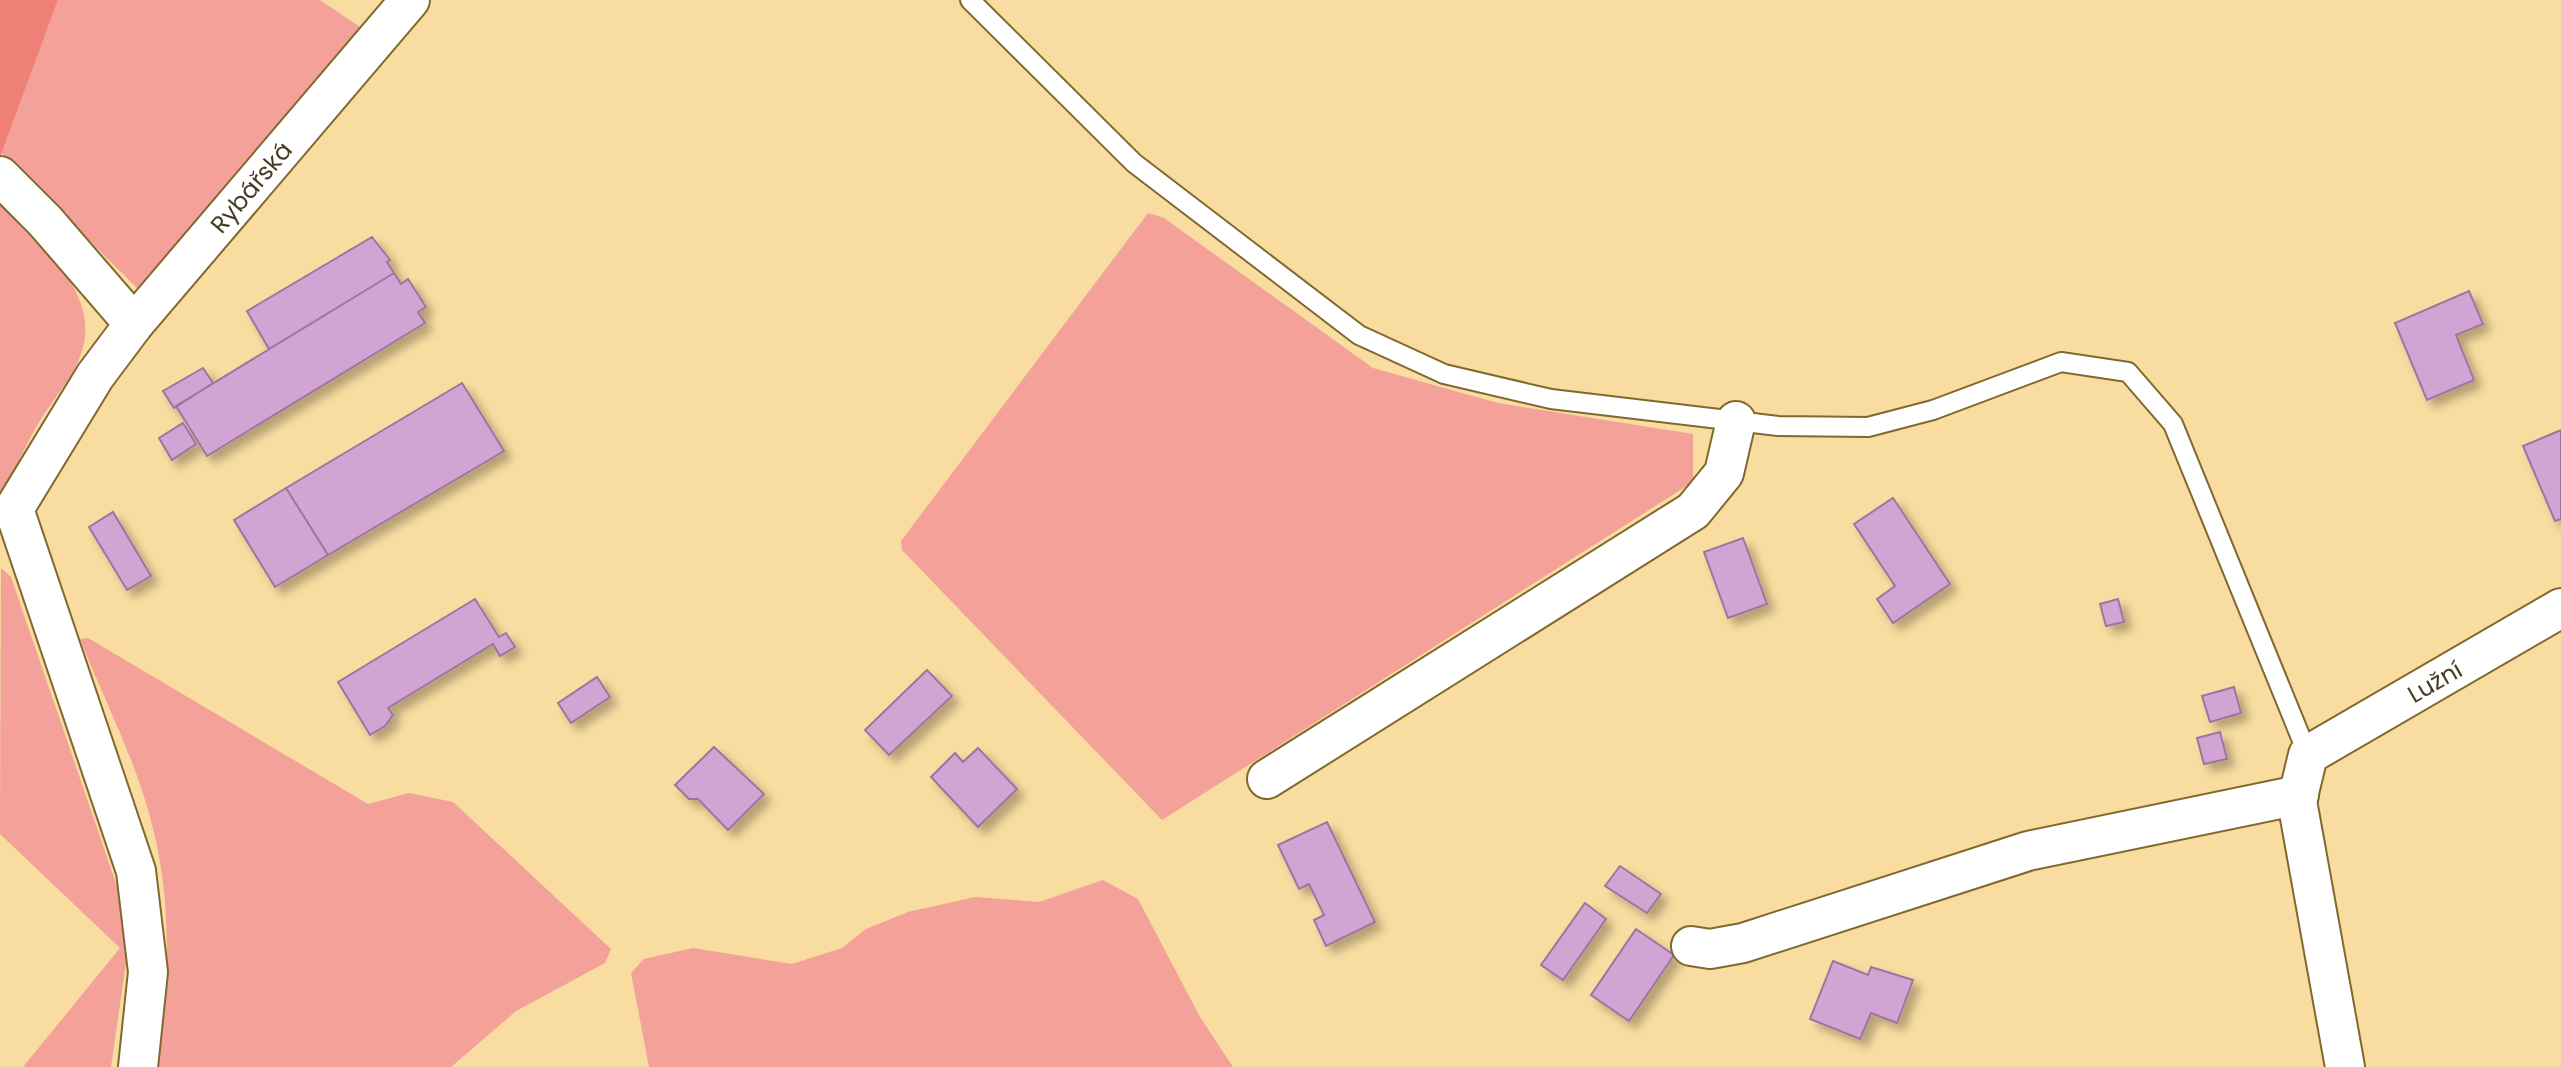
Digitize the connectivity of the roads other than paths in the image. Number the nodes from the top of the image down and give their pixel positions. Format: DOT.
graph roads {
  1 [pos="410,0"];
  2 [pos="970,0"];
  3 [pos="0,176"];
  4 [pos="134,324"];
  5 [pos="1736,421"];
  6 [pos="7,522"];
  7 [pos="2561,608"];
  8 [pos="2308,755"];
  9 [pos="1267,779"];
  10 [pos="2299,795"];
  11 [pos="1691,946"];
  12 [pos="138,1067"];
  13 [pos="2345,1067"];
  1 -- 4 [label="street, Rybářská"];
  2 -- 5 [label="lane"];
  3 -- 4 [label="street"];
  4 -- 6 [label="street, Rybářská"];
  5 -- 8 [label="lane"];
  5 -- 9 [label="street"];
  6 -- 12 [label="street"];
  7 -- 8 [label="street, Lužní"];
  8 -- 10 [label="street"];
  10 -- 11 [label="street"];
  10 -- 13 [label="street"];
}
